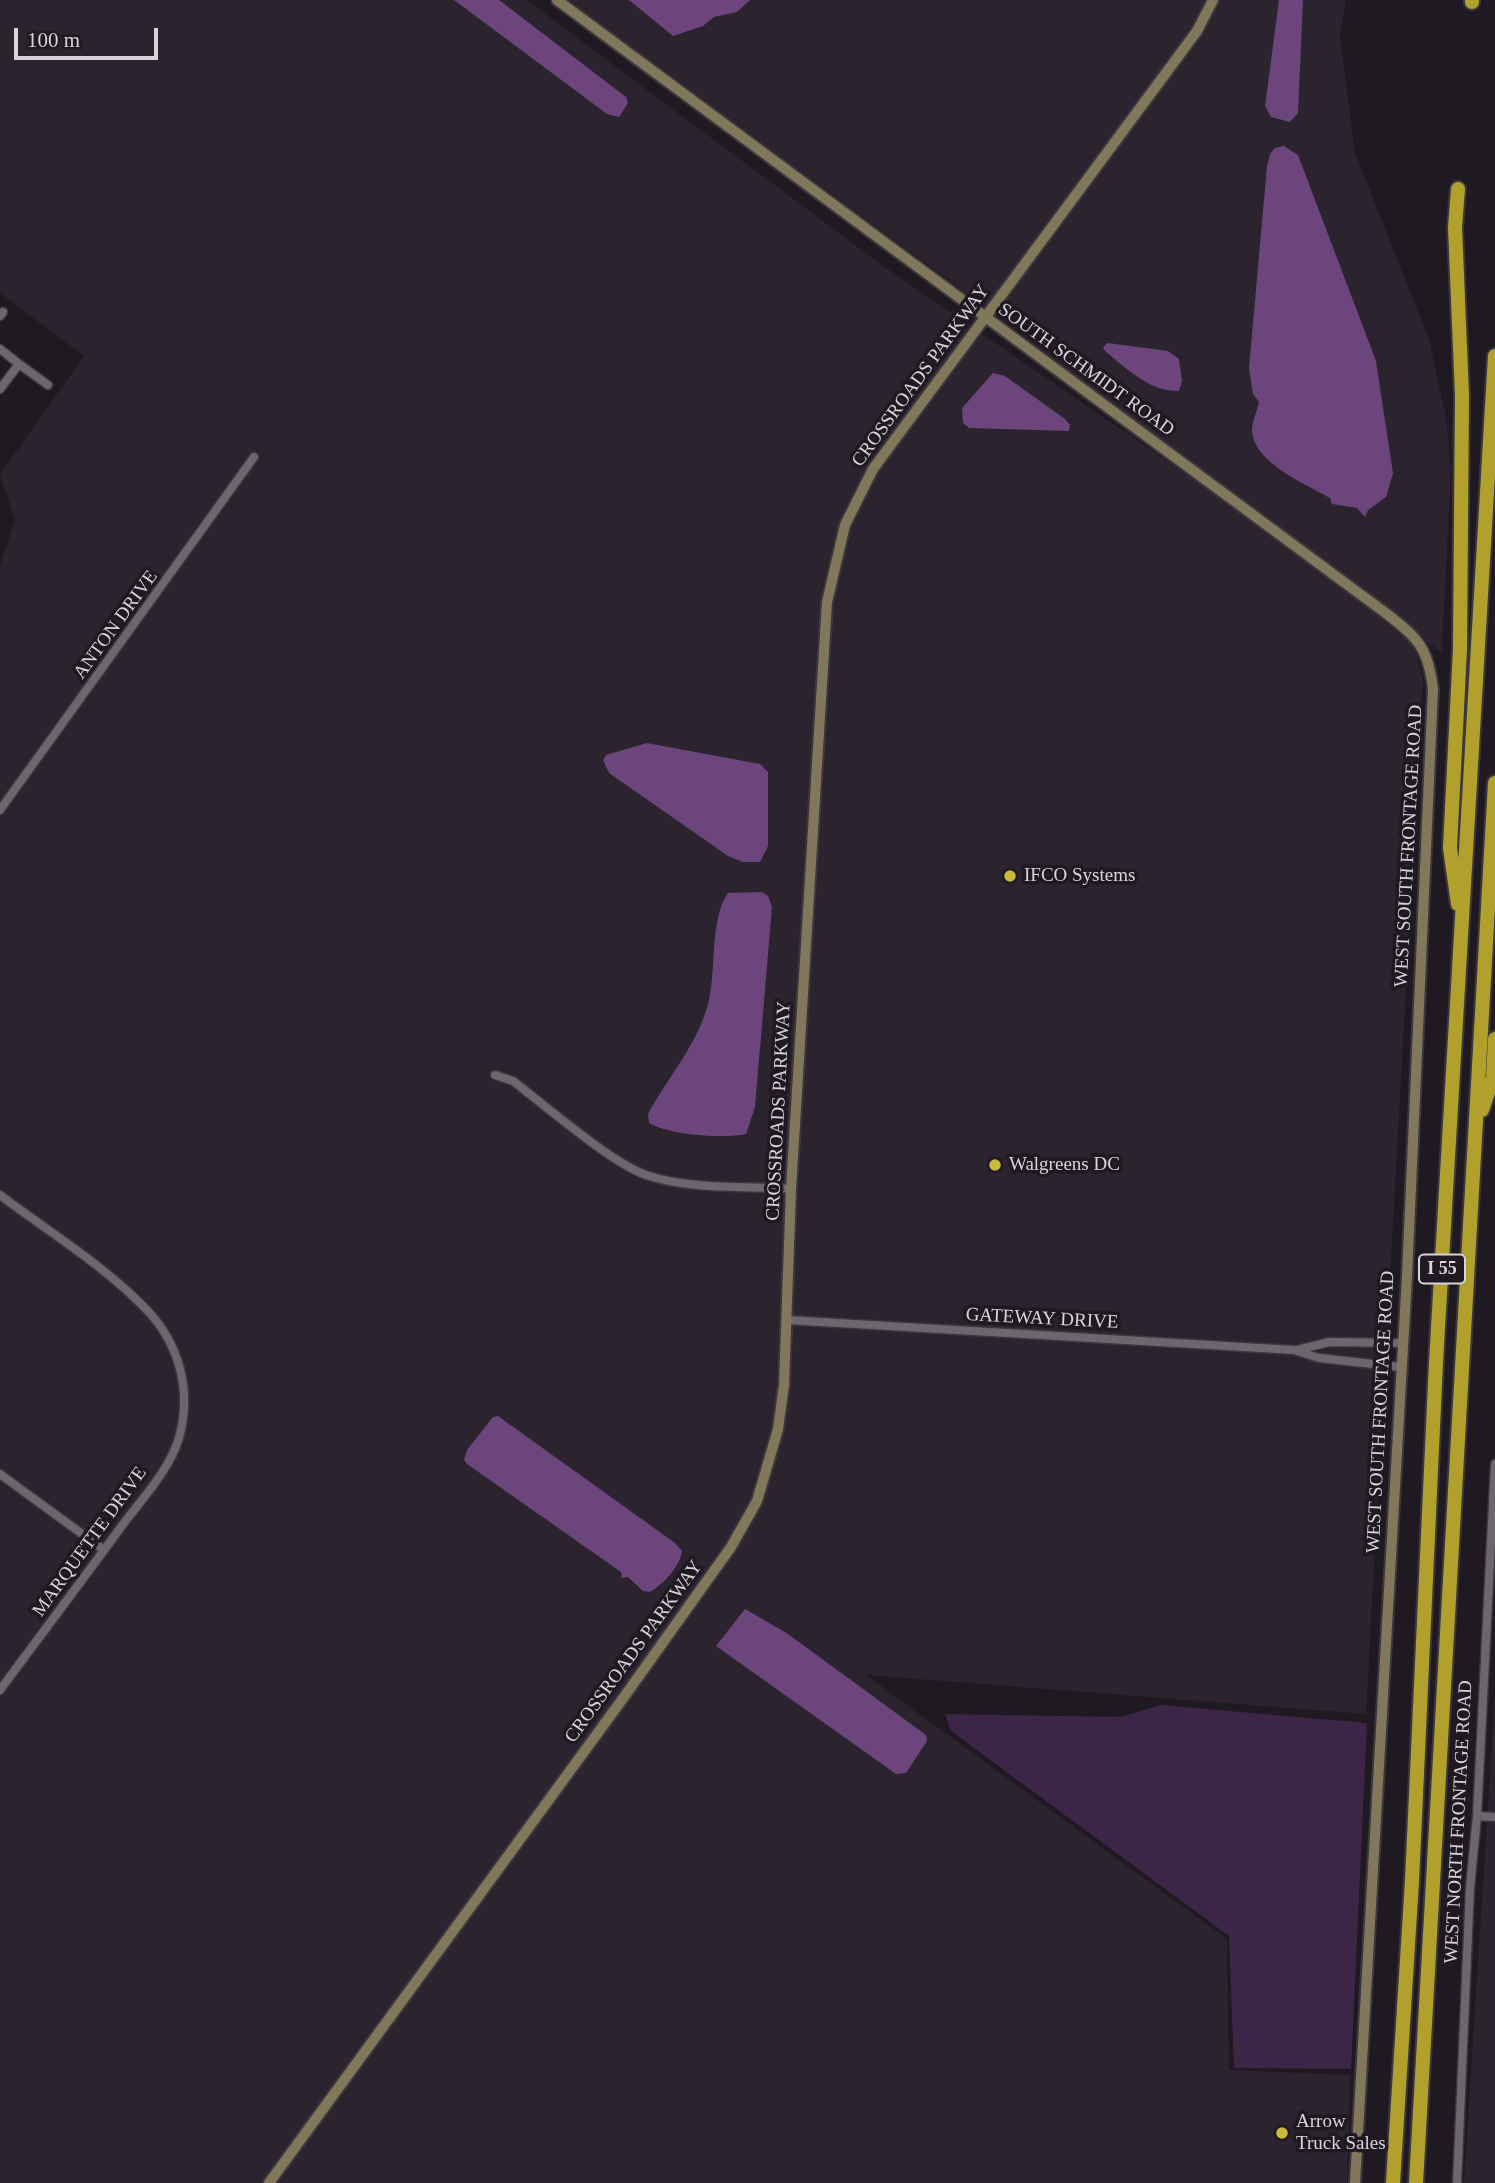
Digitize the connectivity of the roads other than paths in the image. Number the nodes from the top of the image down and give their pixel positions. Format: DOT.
graph roads {
  1 [pos="557,0"];
  2 [pos="1213,0"];
  3 [pos="1458,189"];
  4 [pos="984,316"];
  5 [pos="0,349"];
  6 [pos="1495,356"];
  7 [pos="19,364"];
  8 [pos="48,385"];
  9 [pos="0,390"];
  10 [pos="254,457"];
  11 [pos="1422,645"];
  12 [pos="1495,783"];
  13 [pos="0,810"];
  14 [pos="1462,936"];
  15 [pos="1495,1039"];
  16 [pos="495,1075"];
  17 [pos="1476,1128"];
  18 [pos="791,1189"];
  19 [pos="0,1195"];
  20 [pos="787,1320"];
  21 [pos="1402,1343"];
  22 [pos="1294,1350"];
  23 [pos="1400,1367"];
  24 [pos="1495,1464"];
  25 [pos="0,1474"];
  26 [pos="104,1550"];
  27 [pos="0,1690"];
  28 [pos="1477,1816"];
  29 [pos="1495,1817"];
  30 [pos="269,2183"];
  31 [pos="1355,2183"];
  32 [pos="1393,2183"];
  33 [pos="1416,2183"];
  34 [pos="1457,2183"];
  1 -- 4 [label="street, SOUTH SCHMIDT ROAD"];
  2 -- 4 [label="street, CROSSROADS PARKWAY"];
  3 -- 14 [label="highway"];
  4 -- 11 [label="street, SOUTH SCHMIDT ROAD"];
  4 -- 18 [label="street, CROSSROADS PARKWAY"];
  5 -- 7 [label="street"];
  6 -- 14 [label="highway, I 55"];
  7 -- 8 [label="street"];
  7 -- 9 [label="street"];
  10 -- 13 [label="street, ANTON DRIVE"];
  11 -- 21 [label="street, WEST SOUTH FRONTAGE ROAD"];
  12 -- 17 [label="highway, I 55"];
  14 -- 32 [label="highway, I 55"];
  15 -- 17 [label="highway"];
  16 -- 18 [label="street"];
  17 -- 33 [label="highway, I 55"];
  18 -- 20 [label="street, CROSSROADS PARKWAY"];
  19 -- 26 [label="street, MARQUETTE DRIVE"];
  20 -- 22 [label="street, GATEWAY DRIVE"];
  20 -- 30 [label="street, CROSSROADS PARKWAY"];
  21 -- 22 [label="street, GATEWAY DRIVE"];
  21 -- 23 [label="street, WEST SOUTH FRONTAGE ROAD"];
  22 -- 23 [label="street, GATEWAY DRIVE"];
  23 -- 31 [label="street, WEST SOUTH FRONTAGE ROAD"];
  24 -- 28 [label="street, WEST NORTH FRONTAGE ROAD"];
  25 -- 26 [label="street"];
  26 -- 27 [label="street, MARQUETTE DRIVE"];
  28 -- 29 [label="street"];
  28 -- 34 [label="street, WEST NORTH FRONTAGE ROAD"];
}
